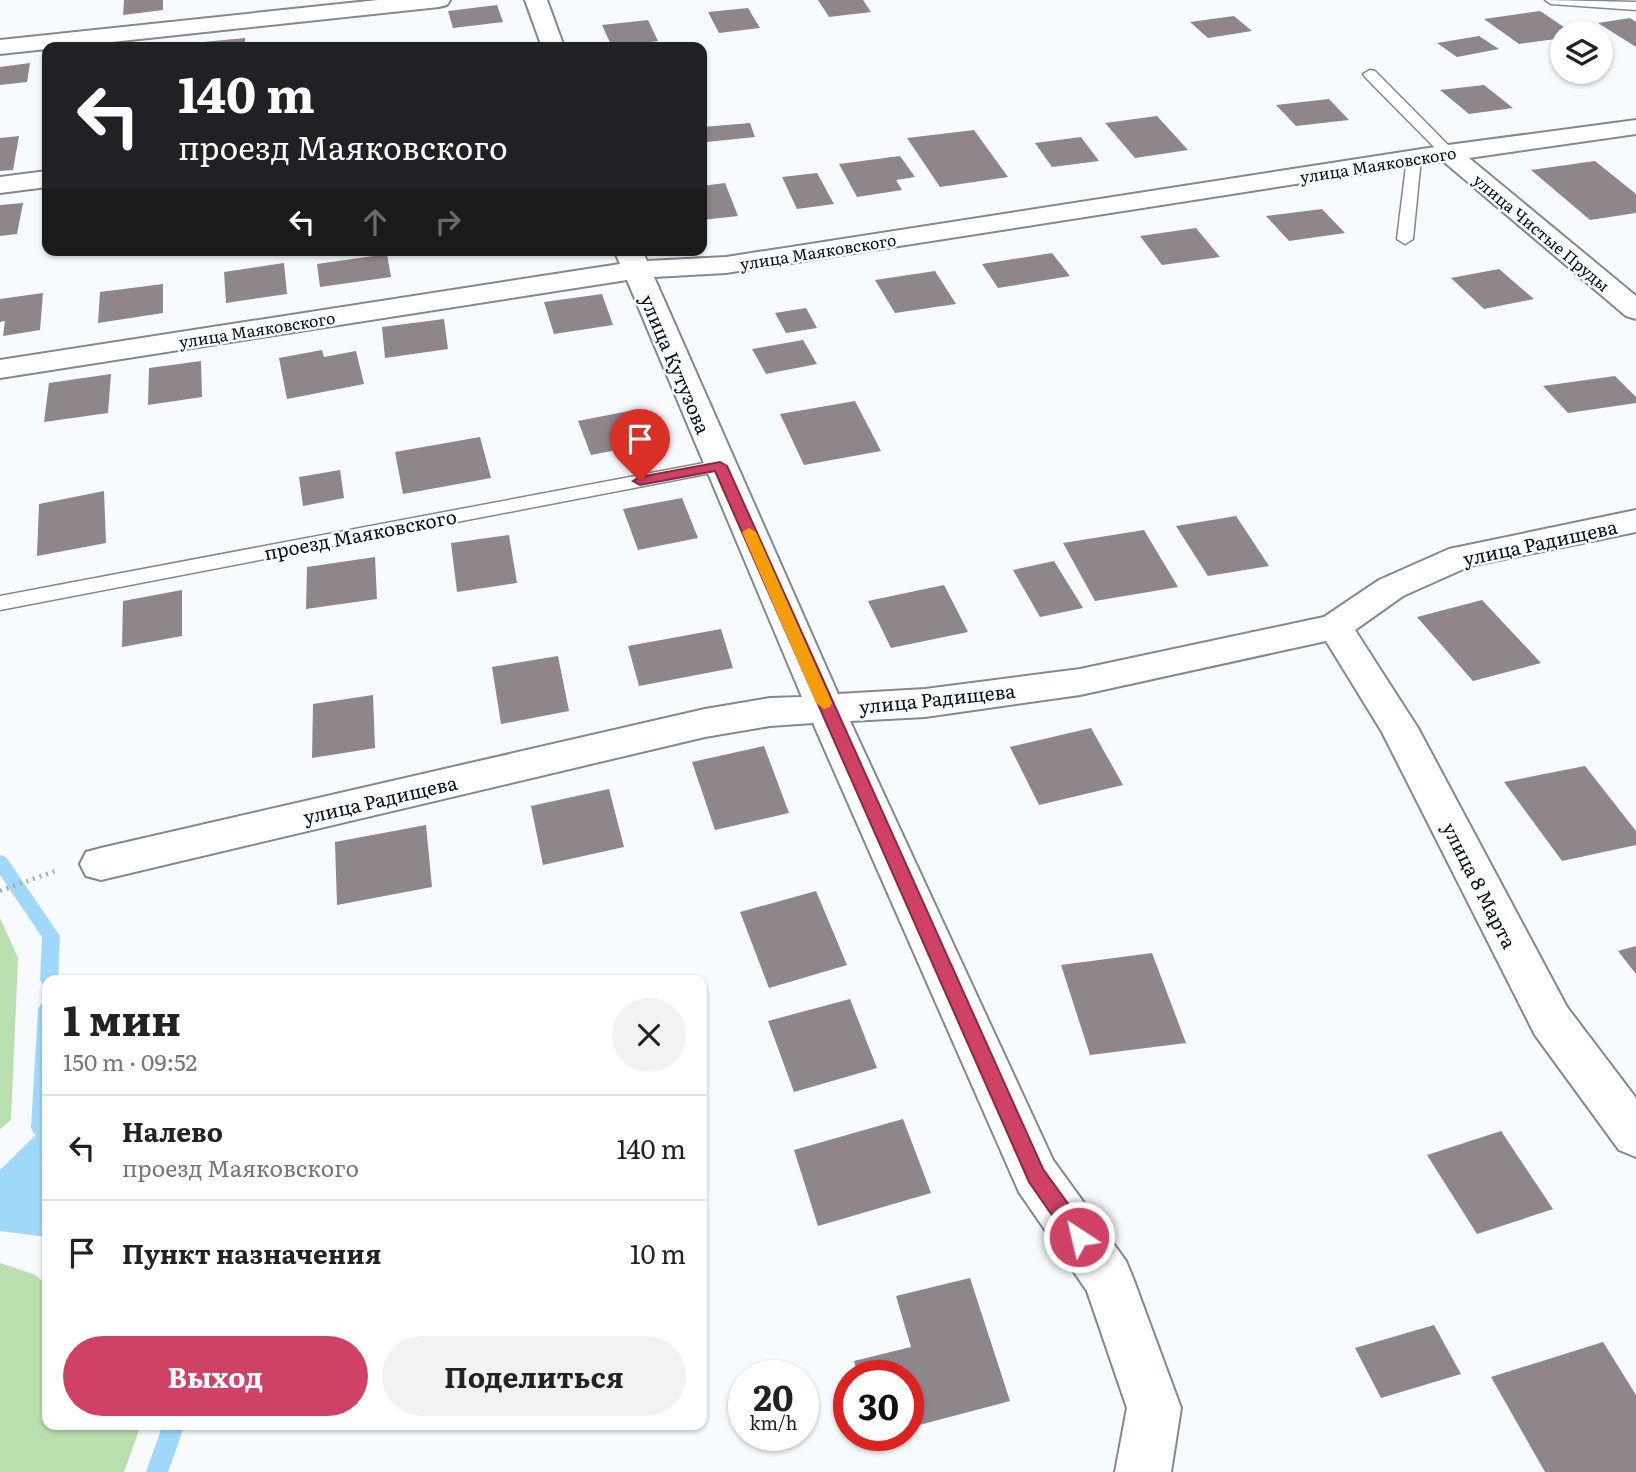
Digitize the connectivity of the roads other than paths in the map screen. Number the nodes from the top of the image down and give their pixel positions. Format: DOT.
graph roads {
  1 [pos="439,0"];
  2 [pos="536,0"];
  3 [pos="1551,0"];
  4 [pos="1636,6"];
  5 [pos="47,42"];
  6 [pos="551,42"];
  7 [pos="42,43"];
  8 [pos="0,47"];
  9 [pos="1370,74"];
  10 [pos="1636,127"];
  11 [pos="1448,153"];
  12 [pos="1414,158"];
  13 [pos="42,181"];
  14 [pos="0,185"];
  15 [pos="1405,239"];
  16 [pos="632,260"];
  17 [pos="1636,310"];
  18 [pos="0,369"];
  19 [pos="720,466"];
  20 [pos="1636,521"];
  21 [pos="0,603"];
  22 [pos="1335,627"];
  23 [pos="827,709"];
  24 [pos="101,864"];
  25 [pos="1636,1135"];
  26 [pos="1143,1472"];
  1 -- 5 [label="street"];
  2 -- 6 [label="street"];
  3 -- 4 [label="lane"];
  7 -- 8 [label="street"];
  9 -- 11 [label="lane"];
  10 -- 11 [label="street, улица Маяковского"];
  11 -- 12 [label="street, улица Маяковского"];
  11 -- 17 [label="street, улица Чистые Пруды"];
  12 -- 15 [label="lane"];
  12 -- 16 [label="street, улица Маяковского"];
  13 -- 14 [label="street"];
  16 -- 18 [label="street, улица Маяковского"];
  16 -- 19 [label="street, улица Кутузова"];
  19 -- 21 [label="lane, проезд Маяковского"];
  19 -- 23 [label="street, улица Кутузова"];
  20 -- 22 [label="street, улица Радищева"];
  22 -- 23 [label="street, улица Радищева"];
  22 -- 25 [label="street, улица 8 Марта"];
  23 -- 24 [label="street, улица Радищева"];
  23 -- 26 [label="street, улица Кутузова"];
}
